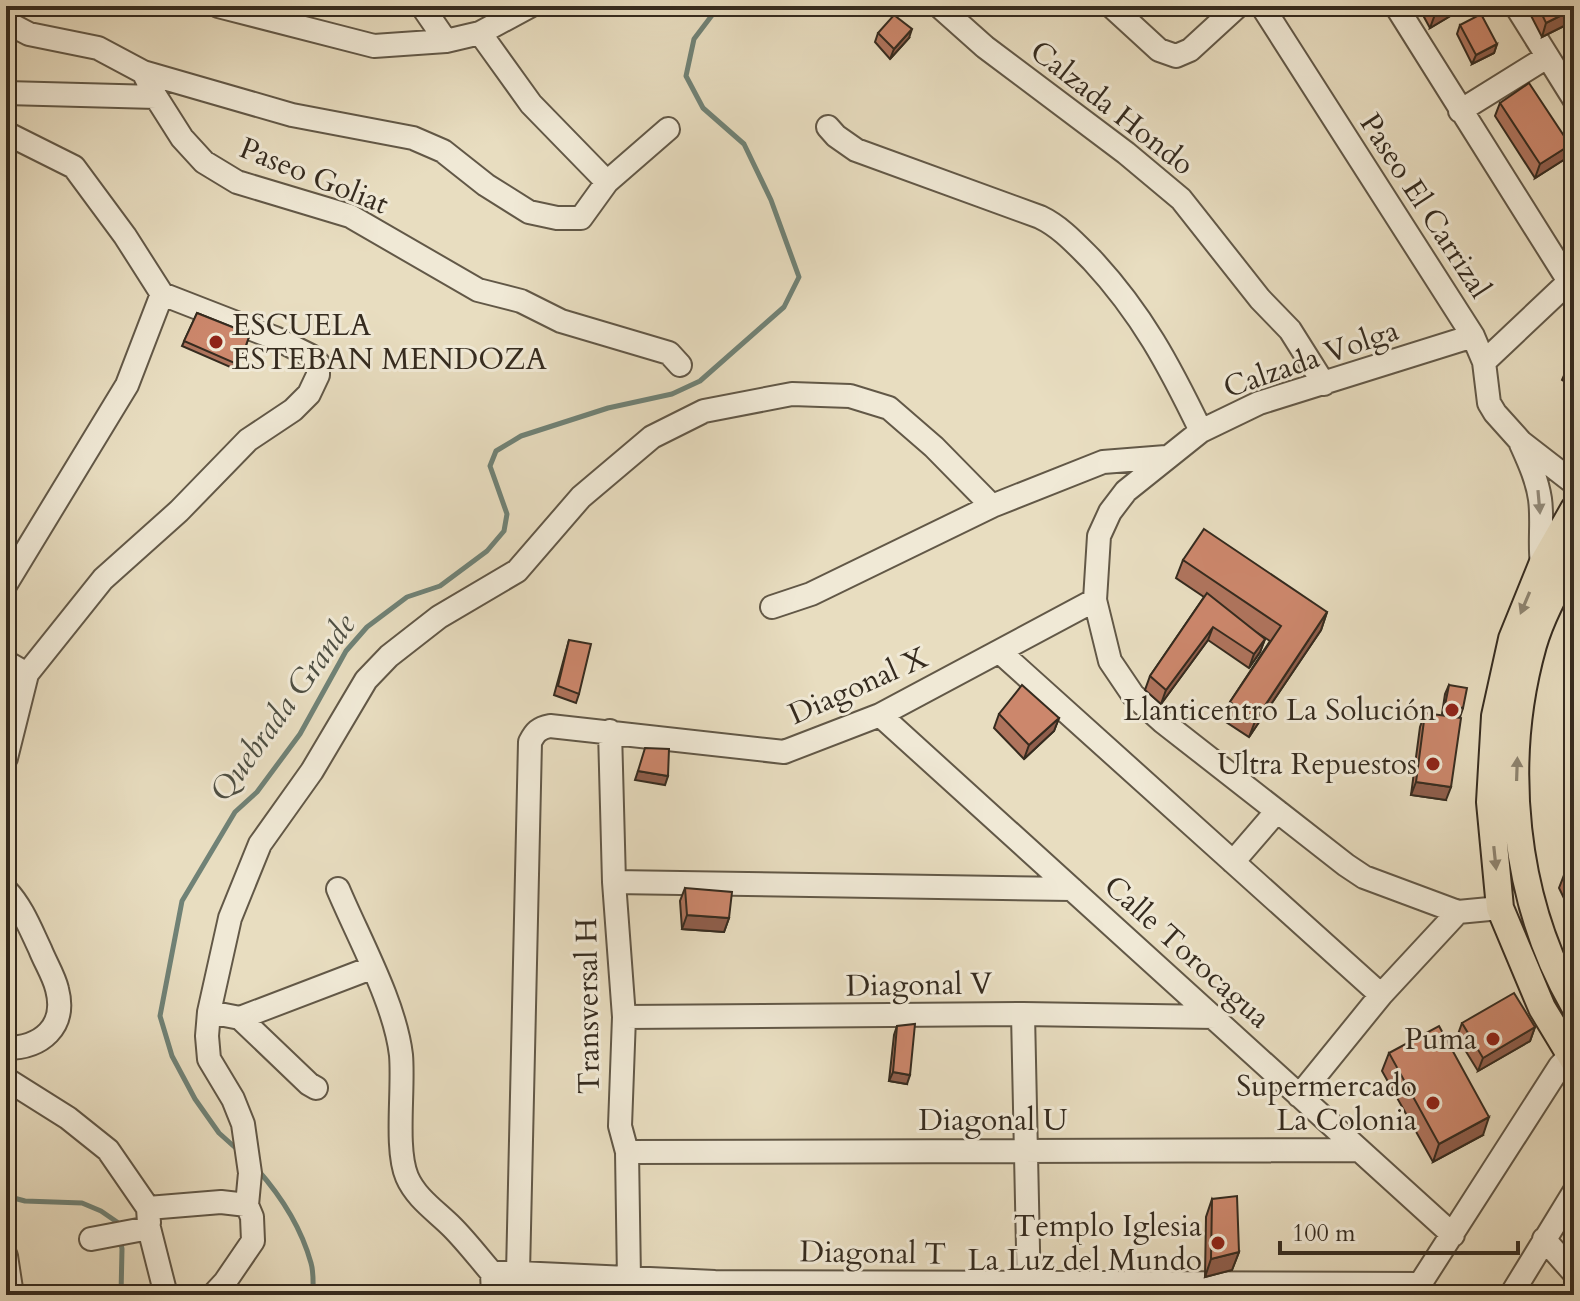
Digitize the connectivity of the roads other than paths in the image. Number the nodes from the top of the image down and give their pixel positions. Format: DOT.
graph roads {
  1 [pos="218,6"];
  2 [pos="422,6"];
  3 [pos="530,6"];
  4 [pos="939,6"];
  5 [pos="1111,6"];
  6 [pos="1238,6"];
  7 [pos="1396,6"];
  8 [pos="1516,6"];
  9 [pos="1268,8"];
  10 [pos="6,22"];
  11 [pos="480,33"];
  12 [pos="446,41"];
  13 [pos="1547,57"];
  14 [pos="143,72"];
  15 [pos="6,93"];
  16 [pos="156,97"];
  17 [pos="1574,99"];
  18 [pos="1460,111"];
  19 [pos="828,127"];
  20 [pos="668,129"];
  21 [pos="6,133"];
  22 [pos="607,182"];
  23 [pos="1572,280"];
  24 [pos="162,294"];
  25 [pos="1473,336"];
  26 [pos="1484,362"];
  27 [pos="680,365"];
  28 [pos="1324,384"];
  29 [pos="1201,431"];
  30 [pos="1521,442"];
  31 [pos="1166,457"];
  32 [pos="1574,483"];
  33 [pos="992,506"];
  34 [pos="1574,509"];
  35 [pos="1574,557"];
  36 [pos="1542,565"];
  37 [pos="6,584"];
  38 [pos="1095,600"];
  39 [pos="772,607"];
  40 [pos="1000,652"];
  41 [pos="6,662"];
  42 [pos="27,674"];
  43 [pos="880,715"];
  44 [pos="610,731"];
  45 [pos="6,758"];
  46 [pos="1277,811"];
  47 [pos="1233,862"];
  48 [pos="614,882"];
  49 [pos="338,889"];
  50 [pos="1072,889"];
  51 [pos="6,890"];
  52 [pos="1500,908"];
  53 [pos="1458,912"];
  54 [pos="371,968"];
  55 [pos="1381,995"];
  56 [pos="1574,1005"];
  57 [pos="209,1012"];
  58 [pos="1023,1014"];
  59 [pos="624,1017"];
  60 [pos="1215,1017"];
  61 [pos="240,1018"];
  62 [pos="6,1048"];
  63 [pos="1573,1056"];
  64 [pos="6,1079"];
  65 [pos="316,1088"];
  66 [pos="1299,1096"];
  67 [pos="1027,1149"];
  68 [pos="1359,1150"];
  69 [pos="627,1152"];
  70 [pos="1574,1192"];
  71 [pos="247,1205"];
  72 [pos="136,1226"];
  73 [pos="1453,1235"];
  74 [pos="91,1239"];
  75 [pos="1544,1239"];
  76 [pos="6,1256"];
  77 [pos="518,1273"];
  78 [pos="1574,1273"];
  79 [pos="629,1279"];
  80 [pos="492,1284"];
  81 [pos="715,1288"];
  82 [pos="1029,1290"];
  83 [pos="1417,1290"];
  84 [pos="12,1295"];
  85 [pos="166,1295"];
  86 [pos="213,1295"];
  87 [pos="1511,1295"];
  1 -- 12 [label="street"];
  2 -- 12 [label="street"];
  3 -- 11 [label="street"];
  4 -- 28 [label="street, Calzada Hondo"];
  5 -- 6 [label="street"];
  7 -- 18 [label="street"];
  8 -- 13 [label="street"];
  9 -- 25 [label="street, Paseo El Carrizal"];
  10 -- 14 [label="street"];
  11 -- 12 [label="street"];
  11 -- 22 [label="street"];
  13 -- 17 [label="street"];
  13 -- 18 [label="street"];
  14 -- 16 [label="street, Paseo Goliat"];
  14 -- 22 [label="street"];
  15 -- 16 [label="street"];
  16 -- 27 [label="street, Paseo Goliat"];
  18 -- 23 [label="street"];
  19 -- 29 [label="street"];
  20 -- 22 [label="street"];
  21 -- 24 [label="street"];
  23 -- 26 [label="street"];
  24 -- 37 [label="street"];
  24 -- 42 [label="street"];
  25 -- 26 [label="street, Paseo El Carrizal"];
  25 -- 28 [label="street, Calzada Volga"];
  26 -- 30 [label="street, Paseo El Carrizal"];
  28 -- 29 [label="street, Calzada Volga"];
  29 -- 31 [label="street, Calzada Volga"];
  30 -- 32 [label="street, Paseo El Carrizal"];
  30 -- 36 [label="street, Paseo El Carrizal, one-way"];
  31 -- 33 [label="street"];
  31 -- 38 [label="street, Calzada Volga"];
  33 -- 39 [label="street"];
  33 -- 57 [label="street"];
  34 -- 36 [label="main road"];
  56 -- 35 [label="main road, one-way"];
  36 -- 52 [label="main road, one-way"];
  38 -- 40 [label="street, Diagonal X"];
  38 -- 46 [label="street, Calzada Volga"];
  40 -- 43 [label="street, Diagonal X"];
  40 -- 47 [label="street"];
  41 -- 42 [label="street"];
  42 -- 45 [label="street"];
  43 -- 44 [label="street, Diagonal X"];
  43 -- 50 [label="street, Calle Torocagua"];
  44 -- 48 [label="street, Transversal H"];
  44 -- 77 [label="street, Diagonal X"];
  46 -- 47 [label="street"];
  46 -- 53 [label="street, Calzada Volga"];
  47 -- 55 [label="street"];
  48 -- 50 [label="street"];
  48 -- 59 [label="street, Transversal H"];
  49 -- 54 [label="street"];
  50 -- 60 [label="street, Calle Torocagua"];
  51 -- 62 [label="street"];
  52 -- 53 [label="street, Calzada Volga"];
  52 -- 63 [label="main road"];
  53 -- 55 [label="street"];
  54 -- 61 [label="street"];
  54 -- 80 [label="street"];
  55 -- 66 [label="street"];
  57 -- 61 [label="street"];
  57 -- 71 [label="street"];
  58 -- 59 [label="street, Diagonal V"];
  58 -- 60 [label="street, Diagonal V"];
  58 -- 67 [label="street"];
  59 -- 69 [label="street, Transversal H"];
  60 -- 66 [label="street, Calle Torocagua"];
  61 -- 65 [label="street"];
  63 -- 73 [label="street"];
  64 -- 72 [label="street"];
  66 -- 68 [label="street, Calle Torocagua"];
  67 -- 68 [label="street, Diagonal U"];
  67 -- 69 [label="street, Diagonal U"];
  67 -- 82 [label="street"];
  68 -- 73 [label="street, Calle Torocagua"];
  69 -- 79 [label="street, Transversal H"];
  70 -- 75 [label="street"];
  71 -- 72 [label="street"];
  71 -- 86 [label="street"];
  72 -- 74 [label="street"];
  72 -- 85 [label="street"];
  73 -- 83 [label="street"];
  75 -- 78 [label="street"];
  75 -- 87 [label="street"];
  76 -- 84 [label="street"];
  77 -- 79 [label="street, Diagonal T"];
  77 -- 80 [label="street, Diagonal T"];
  79 -- 81 [label="street, Diagonal T"];
  81 -- 82 [label="street, Diagonal T"];
  82 -- 83 [label="street, Diagonal T"];
}
